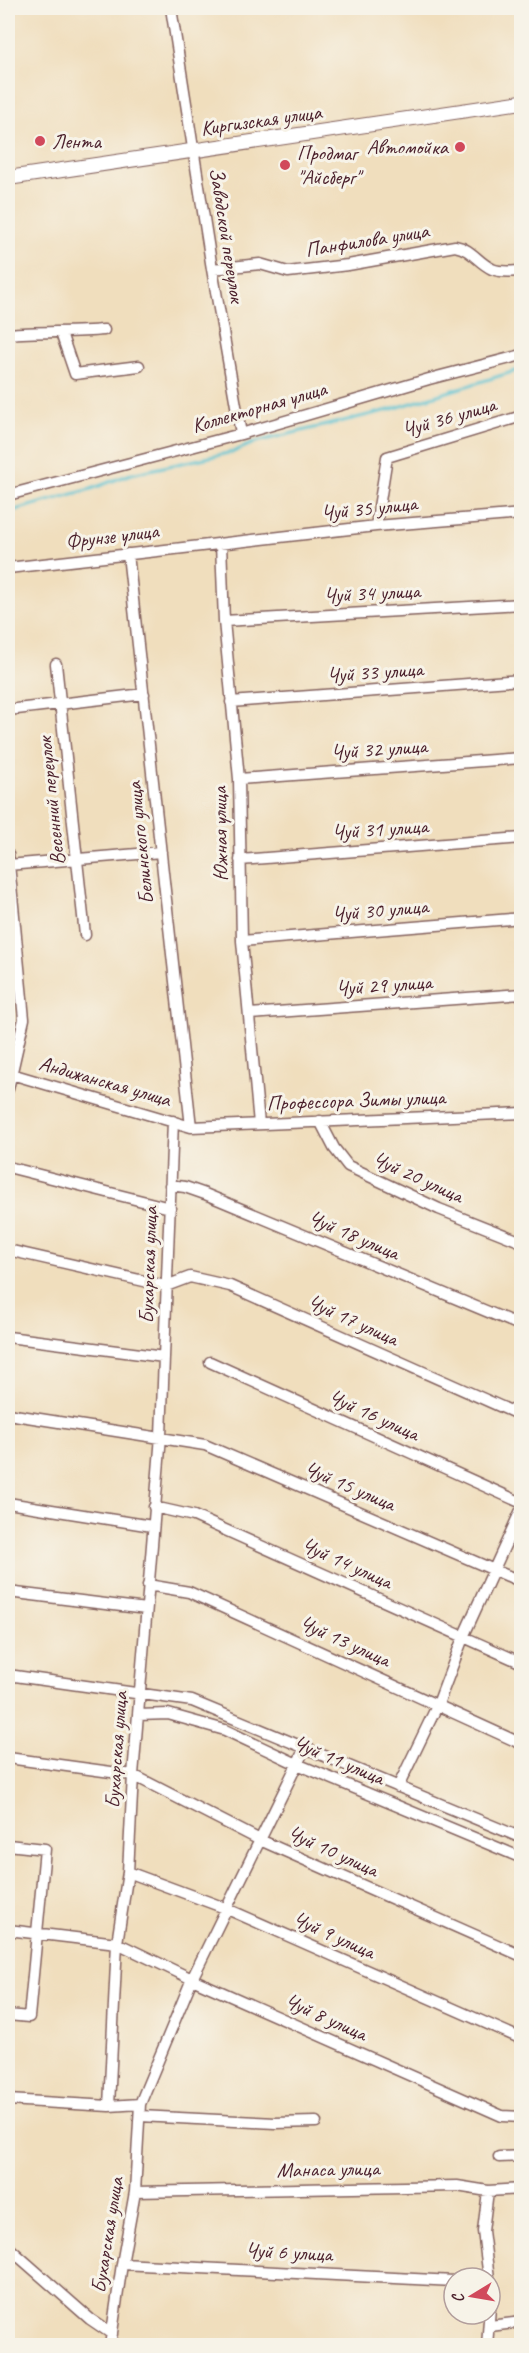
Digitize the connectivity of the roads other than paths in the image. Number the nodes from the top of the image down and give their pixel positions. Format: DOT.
graph roads {
  1 [pos="171,8"];
  2 [pos="522,102"];
  3 [pos="194,151"];
  4 [pos="8,178"];
  5 [pos="212,269"];
  6 [pos="522,272"];
  7 [pos="104,330"];
  8 [pos="62,333"];
  9 [pos="8,334"];
  10 [pos="522,355"];
  11 [pos="139,366"];
  12 [pos="522,416"];
  13 [pos="241,434"];
  14 [pos="8,495"];
  15 [pos="522,514"];
  16 [pos="376,526"];
  17 [pos="221,544"];
  18 [pos="128,554"];
  19 [pos="8,568"];
  20 [pos="522,604"];
  21 [pos="225,621"];
  22 [pos="56,664"];
  23 [pos="522,680"];
  24 [pos="144,694"];
  25 [pos="231,702"];
  26 [pos="61,704"];
  27 [pos="8,710"];
  28 [pos="522,758"];
  29 [pos="239,779"];
  30 [pos="522,838"];
  31 [pos="161,852"];
  32 [pos="77,859"];
  33 [pos="240,860"];
  34 [pos="8,861"];
  35 [pos="522,918"];
  36 [pos="85,935"];
  37 [pos="242,941"];
  38 [pos="522,994"];
  39 [pos="250,1014"];
  40 [pos="9,1074"];
  41 [pos="8,1089"];
  42 [pos="522,1113"];
  43 [pos="173,1121"];
  44 [pos="320,1121"];
  45 [pos="259,1124"];
  46 [pos="191,1127"];
  47 [pos="8,1167"];
  48 [pos="170,1185"];
  49 [pos="170,1208"];
  50 [pos="522,1242"];
  51 [pos="8,1250"];
  52 [pos="166,1286"];
  53 [pos="522,1326"];
  54 [pos="8,1337"];
  55 [pos="164,1357"];
  56 [pos="210,1362"];
  57 [pos="8,1413"];
  58 [pos="522,1416"];
  59 [pos="161,1437"];
  60 [pos="8,1503"];
  61 [pos="522,1503"];
  62 [pos="154,1507"];
  63 [pos="522,1508"];
  64 [pos="152,1526"];
  65 [pos="495,1570"];
  66 [pos="522,1582"];
  67 [pos="148,1585"];
  68 [pos="8,1592"];
  69 [pos="146,1609"];
  70 [pos="464,1635"];
  71 [pos="522,1663"];
  72 [pos="8,1675"];
  73 [pos="140,1692"];
  74 [pos="438,1704"];
  75 [pos="138,1715"];
  76 [pos="522,1744"];
  77 [pos="305,1748"];
  78 [pos="8,1758"];
  79 [pos="297,1764"];
  80 [pos="133,1775"];
  81 [pos="398,1786"];
  82 [pos="522,1838"];
  83 [pos="260,1840"];
  84 [pos="8,1845"];
  85 [pos="522,1858"];
  86 [pos="128,1872"];
  87 [pos="225,1908"];
  88 [pos="8,1930"];
  89 [pos="37,1932"];
  90 [pos="117,1943"];
  91 [pos="522,1956"];
  92 [pos="192,1979"];
  93 [pos="8,2015"];
  94 [pos="522,2039"];
  95 [pos="8,2100"];
  96 [pos="140,2104"];
  97 [pos="109,2106"];
  98 [pos="140,2116"];
  99 [pos="522,2117"];
  100 [pos="316,2122"];
  101 [pos="522,2156"];
  102 [pos="498,2157"];
  103 [pos="522,2189"];
  104 [pos="488,2191"];
  105 [pos="135,2192"];
  106 [pos="8,2247"];
  107 [pos="122,2264"];
  108 [pos="487,2266"];
  109 [pos="442,2280"];
  110 [pos="522,2322"];
  111 [pos="502,2324"];
  112 [pos="490,2326"];
  113 [pos="111,2340"];
  114 [pos="488,2346"];
  1 -- 3 [label="street, Заводской переулок"];
  2 -- 3 [label="main road, Киргизская улица"];
  3 -- 4 [label="main road, Киргизская улица"];
  3 -- 5 [label="street, Заводской переулок"];
  5 -- 6 [label="street, Панфилова улица"];
  5 -- 13 [label="street, Заводской переулок"];
  7 -- 8 [label="street"];
  8 -- 9 [label="street"];
  8 -- 11 [label="street"];
  10 -- 13 [label="street, Коллекторная улица"];
  12 -- 16 [label="street, Чуй 36 улица"];
  13 -- 14 [label="street, Коллекторная улица"];
  15 -- 16 [label="street, Чуй 35 улица"];
  16 -- 17 [label="street, Чуй 35 улица"];
  17 -- 18 [label="street, Фрунзе улица"];
  17 -- 21 [label="street, Южная улица"];
  18 -- 19 [label="street, Фрунзе улица"];
  18 -- 24 [label="street, Белинского улица"];
  20 -- 21 [label="street, Чуй 34 улица"];
  21 -- 25 [label="street, Южная улица"];
  22 -- 26 [label="street, Весенний переулок"];
  23 -- 25 [label="street, Чуй 33 улица"];
  24 -- 26 [label="street"];
  24 -- 31 [label="street, Белинского улица"];
  25 -- 29 [label="street, Южная улица"];
  26 -- 27 [label="street"];
  26 -- 32 [label="street, Весенний переулок"];
  28 -- 29 [label="street, Чуй 32 улица"];
  29 -- 33 [label="street, Южная улица"];
  30 -- 33 [label="street, Чуй 31 улица"];
  31 -- 32 [label="street"];
  31 -- 46 [label="street, Белинского улица"];
  32 -- 34 [label="street"];
  32 -- 36 [label="street, Весенний переулок"];
  33 -- 37 [label="street, Южная улица"];
  34 -- 40 [label="street"];
  35 -- 37 [label="street, Чуй 30 улица"];
  37 -- 39 [label="street, Южная улица"];
  38 -- 39 [label="street, Чуй 29 улица"];
  39 -- 45 [label="street, Южная улица"];
  40 -- 41 [label="street"];
  40 -- 43 [label="street, Андижанская улица"];
  42 -- 44 [label="street, Профессора Зимы улица"];
  43 -- 46 [label="street, Андижанская улица"];
  43 -- 48 [label="street, Бухарская улица"];
  44 -- 45 [label="street, Профессора Зимы улица"];
  44 -- 50 [label="street, Чуй 20 улица"];
  45 -- 46 [label="street, Профессора Зимы улица"];
  47 -- 49 [label="street"];
  48 -- 49 [label="street, Бухарская улица"];
  48 -- 53 [label="street, Чуй 18 улица"];
  49 -- 52 [label="street, Бухарская улица"];
  51 -- 52 [label="street"];
  52 -- 55 [label="street, Бухарская улица"];
  52 -- 58 [label="street, Чуй 17 улица"];
  54 -- 55 [label="street"];
  55 -- 59 [label="street, Бухарская улица"];
  56 -- 61 [label="street, Чуй 16 улица"];
  57 -- 59 [label="street, Чуй 15 улица"];
  59 -- 62 [label="street, Бухарская улица"];
  59 -- 65 [label="street, Чуй 15 улица"];
  60 -- 64 [label="street"];
  62 -- 64 [label="street, Бухарская улица"];
  62 -- 70 [label="street, Чуй 14 улица"];
  63 -- 65 [label="street"];
  64 -- 67 [label="street, Бухарская улица"];
  65 -- 66 [label="street, Чуй 15 улица"];
  65 -- 70 [label="street"];
  67 -- 69 [label="street, Бухарская улица"];
  67 -- 74 [label="street, Чуй 13 улица"];
  68 -- 69 [label="street"];
  69 -- 73 [label="street, Бухарская улица"];
  70 -- 71 [label="street, Чуй 14 улица"];
  70 -- 74 [label="street"];
  72 -- 73 [label="street"];
  73 -- 75 [label="street, Бухарская улица"];
  73 -- 77 [label="street"];
  74 -- 76 [label="street, Чуй 13 улица"];
  74 -- 81 [label="street"];
  75 -- 79 [label="street, Чуй 11 улица"];
  75 -- 80 [label="street, Бухарская улица"];
  77 -- 79 [label="street"];
  77 -- 81 [label="street"];
  78 -- 80 [label="street, Чуй 10 улица"];
  79 -- 83 [label="street"];
  79 -- 85 [label="street, Чуй 11 улица"];
  80 -- 83 [label="street, Чуй 10 улица"];
  80 -- 86 [label="street, Бухарская улица"];
  81 -- 82 [label="street"];
  83 -- 87 [label="street"];
  83 -- 91 [label="street, Чуй 10 улица"];
  84 -- 89 [label="street"];
  86 -- 87 [label="street, Чуй 9 улица"];
  86 -- 90 [label="street, Бухарская улица"];
  87 -- 92 [label="street"];
  87 -- 94 [label="street, Чуй 9 улица"];
  88 -- 89 [label="street, Чуй 8 улица"];
  89 -- 90 [label="street, Чуй 8 улица"];
  89 -- 93 [label="street"];
  90 -- 92 [label="street, Чуй 8 улица"];
  90 -- 97 [label="street, Бухарская улица"];
  92 -- 96 [label="street"];
  92 -- 99 [label="street, Чуй 8 улица"];
  95 -- 97 [label="street"];
  96 -- 97 [label="street"];
  96 -- 98 [label="street, Бухарская улица"];
  98 -- 100 [label="street"];
  98 -- 105 [label="street, Бухарская улица"];
  101 -- 102 [label="street"];
  103 -- 104 [label="street, Манаса улица"];
  104 -- 105 [label="street, Манаса улица"];
  104 -- 108 [label="street"];
  105 -- 107 [label="street, Бухарская улица"];
  106 -- 113 [label="street"];
  107 -- 109 [label="street, Чуй 6 улица"];
  107 -- 113 [label="street, Бухарская улица"];
  110 -- 111 [label="street"];
  112 -- 114 [label="street"];
}
